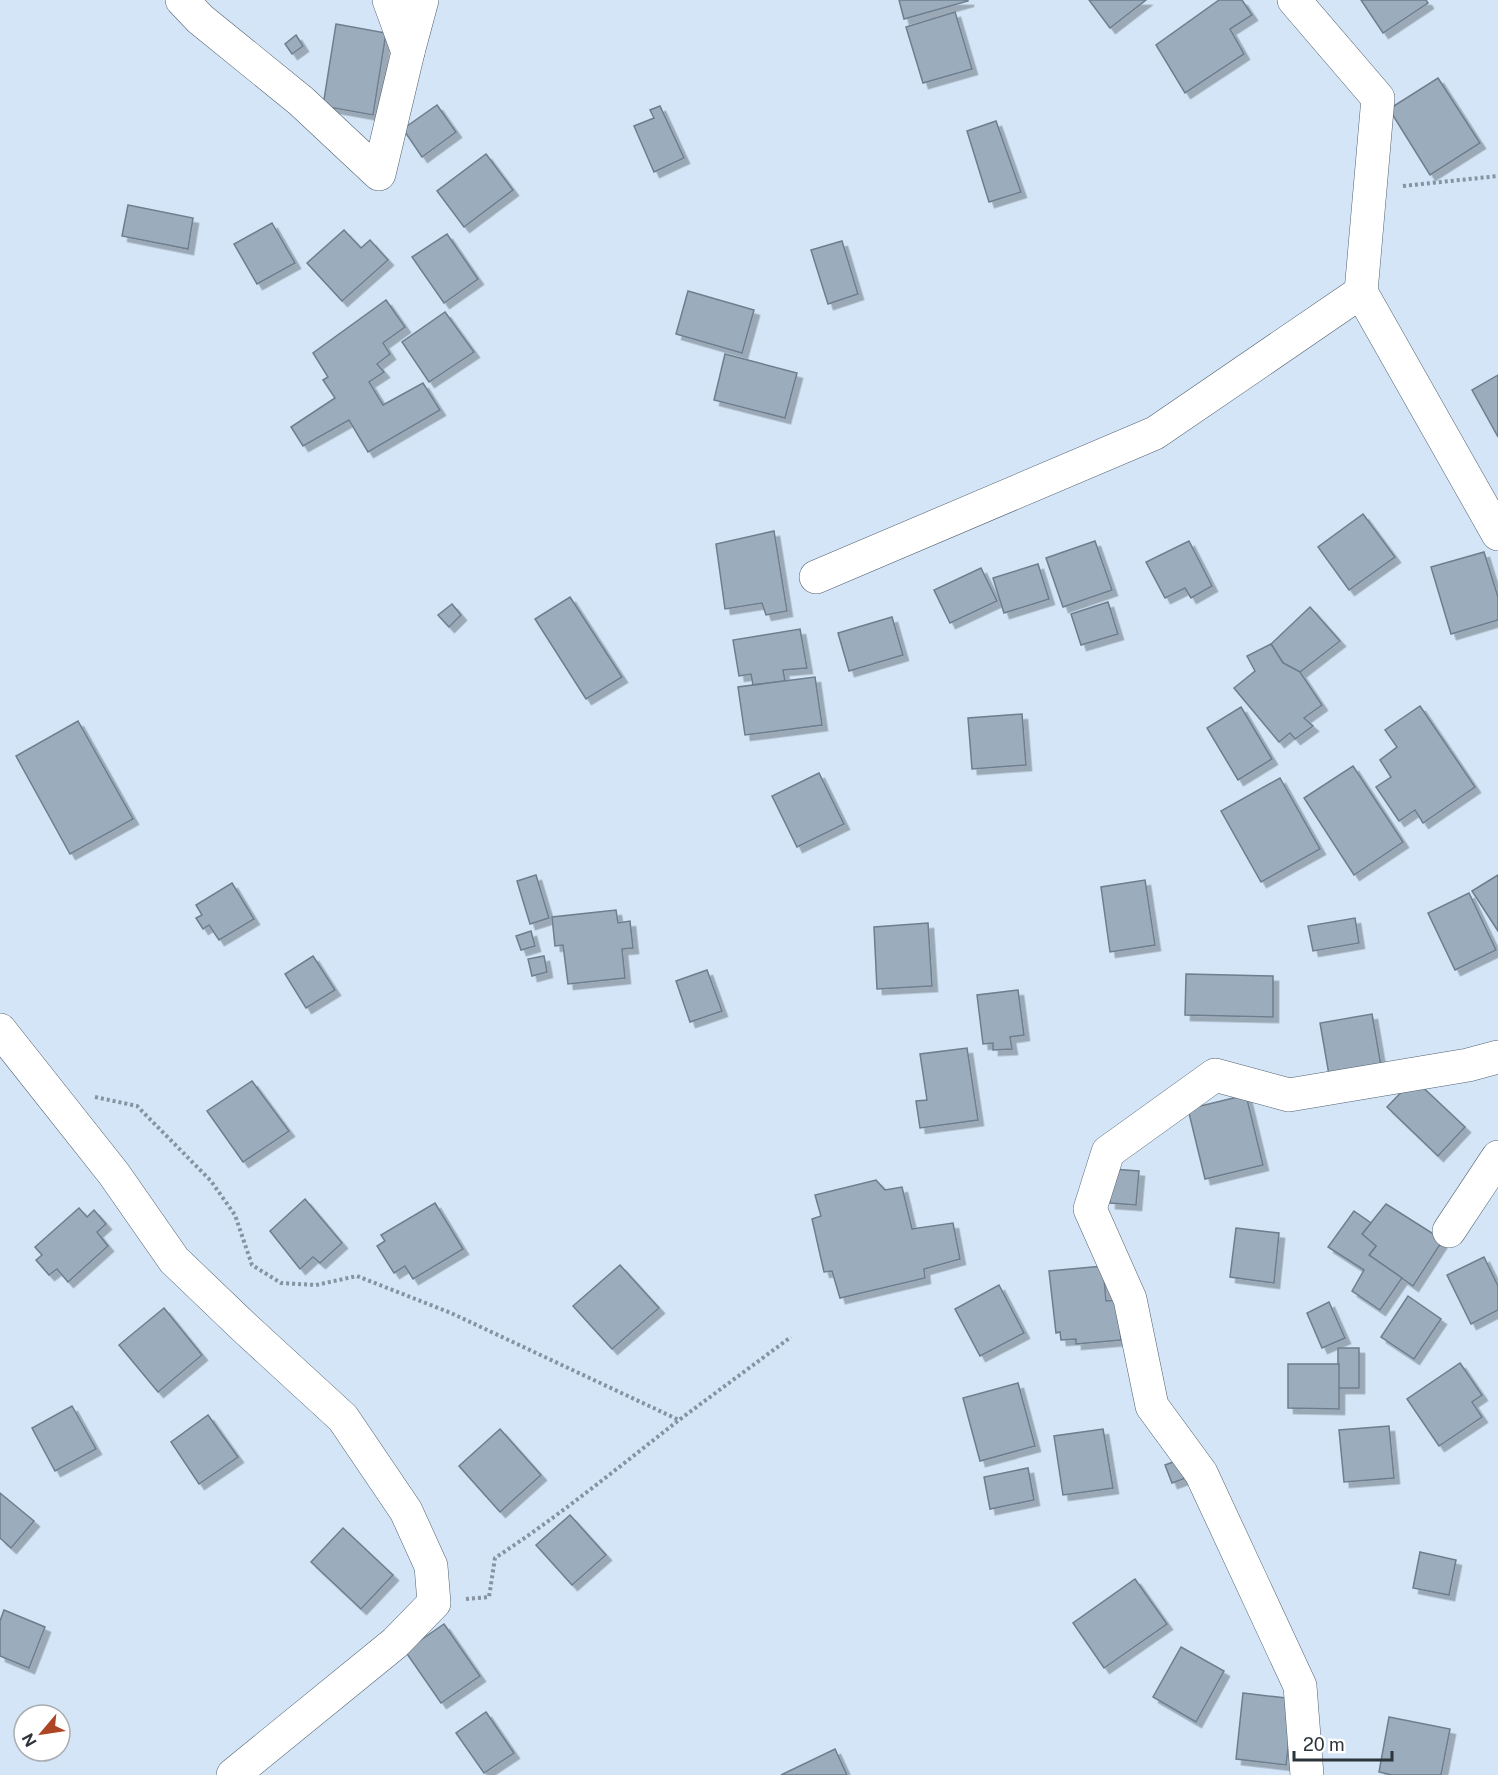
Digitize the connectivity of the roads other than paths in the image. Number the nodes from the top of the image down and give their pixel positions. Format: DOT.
graph roads {
  1 [pos="182,0"];
  2 [pos="389,0"];
  3 [pos="422,0"];
  4 [pos="1294,0"];
  5 [pos="408,52"];
  6 [pos="1361,292"];
  7 [pos="1498,534"];
  8 [pos="816,578"];
  9 [pos="0,1030"];
  10 [pos="1498,1057"];
  11 [pos="1498,1156"];
  12 [pos="1449,1231"];
  13 [pos="233,1775"];
  14 [pos="1308,1775"];
  1 -- 5 [label="street"];
  2 -- 5 [label="street"];
  3 -- 5 [label="street"];
  4 -- 6 [label="street"];
  6 -- 7 [label="street"];
  6 -- 8 [label="street"];
  9 -- 13 [label="street"];
  10 -- 14 [label="street"];
  11 -- 12 [label="street"];
}
